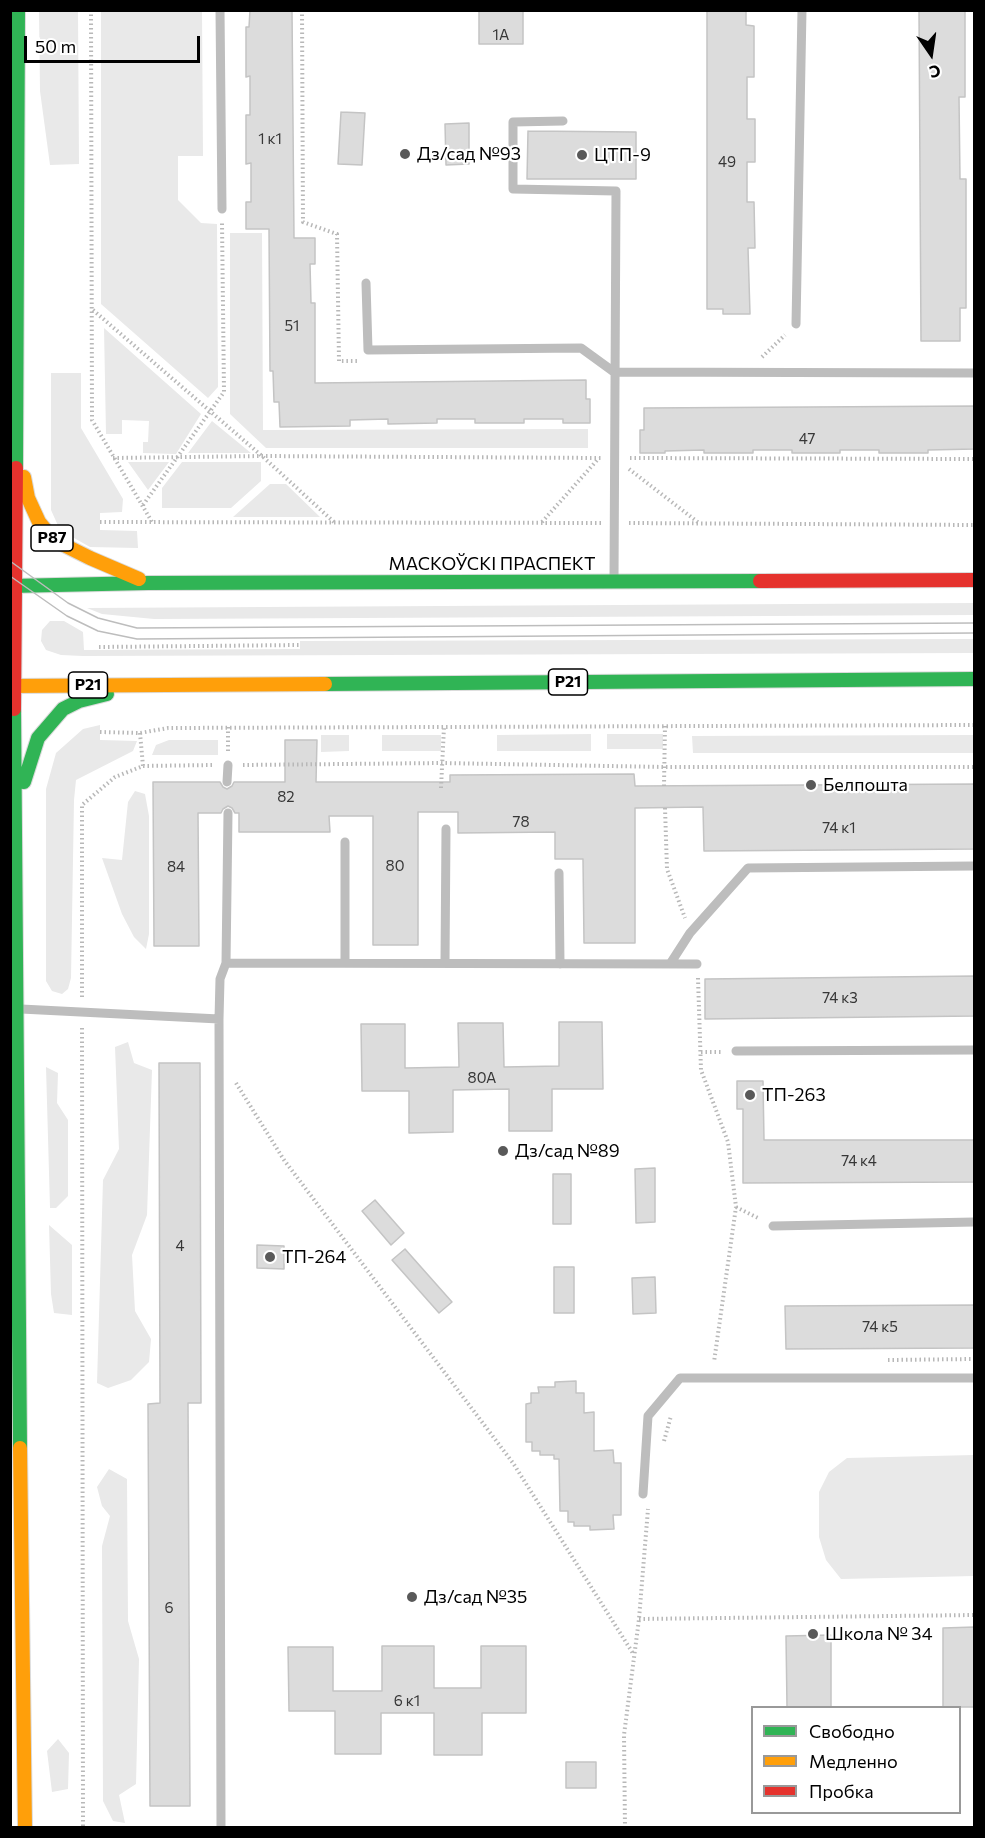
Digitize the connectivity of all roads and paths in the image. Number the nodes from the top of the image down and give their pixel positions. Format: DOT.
graph roads {
  1 [pos="18,10"];
  2 [pos="91,10"];
  3 [pos="220,10"];
  4 [pos="302,10"];
  5 [pos="802,10"];
  6 [pos="563,121"];
  7 [pos="222,209"];
  8 [pos="366,283"];
  9 [pos="92,309"];
  10 [pos="796,324"];
  11 [pos="362,361"];
  12 [pos="615,372"];
  13 [pos="745,373"];
  14 [pos="975,373"];
  15 [pos="210,413"];
  16 [pos="16,439"];
  17 [pos="262,456"];
  18 [pos="113,458"];
  19 [pos="178,458"];
  20 [pos="599,458"];
  21 [pos="614,458"];
  22 [pos="975,459"];
  23 [pos="143,505"];
  24 [pos="100,522"];
  25 [pos="614,522"];
  26 [pos="152,523"];
  27 [pos="541,523"];
  28 [pos="336,524"];
  29 [pos="699,524"];
  30 [pos="975,525"];
  31 [pos="975,580"];
  32 [pos="614,581"];
  33 [pos="148,583"];
  34 [pos="13,586"];
  35 [pos="300,645"];
  36 [pos="99,647"];
  37 [pos="975,679"];
  38 [pos="161,685"];
  39 [pos="12,686"];
  40 [pos="975,725"];
  41 [pos="665,726"];
  42 [pos="444,727"];
  43 [pos="228,728"];
  44 [pos="100,732"];
  45 [pos="140,733"];
  46 [pos="442,764"];
  47 [pos="228,765"];
  48 [pos="143,766"];
  49 [pos="665,767"];
  50 [pos="975,767"];
  51 [pos="228,782"];
  52 [pos="664,786"];
  53 [pos="441,788"];
  54 [pos="665,808"];
  55 [pos="228,813"];
  56 [pos="15,818"];
  57 [pos="446,829"];
  58 [pos="345,842"];
  59 [pos="975,866"];
  60 [pos="559,873"];
  61 [pos="690,933"];
  62 [pos="226,963"];
  63 [pos="345,963"];
  64 [pos="445,963"];
  65 [pos="560,964"];
  66 [pos="670,964"];
  67 [pos="697,964"];
  68 [pos="17,1009"];
  69 [pos="82,1012"];
  70 [pos="219,1019"];
  71 [pos="17,1035"];
  72 [pos="975,1050"];
  73 [pos="736,1051"];
  74 [pos="10,1052"];
  75 [pos="219,1057"];
  76 [pos="10,1111"];
  77 [pos="17,1128"];
  78 [pos="736,1207"];
  79 [pos="975,1222"];
  80 [pos="773,1226"];
  81 [pos="975,1359"];
  82 [pos="880,1360"];
  83 [pos="704,1362"];
  84 [pos="714,1362"];
  85 [pos="726,1362"];
  86 [pos="975,1378"];
  87 [pos="672,1412"];
  88 [pos="663,1446"];
  89 [pos="646,1498"];
  90 [pos="975,1616"];
  91 [pos="639,1619"];
  92 [pos="634,1655"];
  93 [pos="23,1710"];
  94 [pos="10,1731"];
  95 [pos="24,1752"];
  96 [pos="10,1768"];
  97 [pos="10,1808"];
  98 [pos="23,1827"];
  99 [pos="83,1827"];
  100 [pos="221,1827"];
  101 [pos="625,1827"];
  1 -- 16 [label="main road, Р87"];
  2 -- 9 [label="path"];
  3 -- 7 [label="lane"];
  4 -- 11 [label="path"];
  5 -- 10 [label="lane"];
  6 -- 12 [label="lane"];
  7 -- 15 [label="path"];
  8 -- 12 [label="lane"];
  9 -- 15 [label="path"];
  9 -- 18 [label="path"];
  10 -- 13 [label="path"];
  12 -- 13 [label="lane"];
  12 -- 21 [label="lane"];
  13 -- 14 [label="lane"];
  15 -- 17 [label="path"];
  15 -- 19 [label="path"];
  16 -- 33 [label="main road, Р87"];
  16 -- 34 [label="main road, Р87"];
  17 -- 19 [label="path"];
  17 -- 20 [label="path"];
  17 -- 28 [label="path"];
  18 -- 19 [label="path"];
  18 -- 23 [label="path"];
  19 -- 23 [label="path"];
  20 -- 21 [label="path"];
  20 -- 27 [label="path"];
  21 -- 22 [label="path"];
  21 -- 25 [label="lane"];
  21 -- 29 [label="path"];
  23 -- 26 [label="path"];
  24 -- 26 [label="path"];
  25 -- 27 [label="path"];
  25 -- 29 [label="path"];
  25 -- 32 [label="lane"];
  26 -- 28 [label="path"];
  27 -- 28 [label="path"];
  29 -- 30 [label="path"];
  31 -- 32 [label="main road, МАСКОЎСКІ ПРАСПЕКТ"];
  32 -- 33 [label="main road, МАСКОЎСКІ ПРАСПЕКТ"];
  33 -- 34 [label="main road, МАСКОЎСКІ ПРАСПЕКТ"];
  34 -- 39 [label="main road, Р87"];
  35 -- 36 [label="path"];
  37 -- 38 [label="main road, Р21"];
  38 -- 39 [label="main road, Р21"];
  38 -- 56 [label="main road"];
  39 -- 56 [label="main road"];
  40 -- 41 [label="path"];
  41 -- 42 [label="path"];
  41 -- 49 [label="path"];
  42 -- 43 [label="path"];
  42 -- 46 [label="path"];
  43 -- 45 [label="path"];
  43 -- 47 [label="path"];
  44 -- 45 [label="path"];
  45 -- 48 [label="path"];
  46 -- 47 [label="path"];
  46 -- 49 [label="path"];
  46 -- 53 [label="path"];
  47 -- 48 [label="path"];
  47 -- 51 [label="lane"];
  48 -- 69 [label="path"];
  49 -- 50 [label="path"];
  49 -- 52 [label="path"];
  54 -- 61 [label="path"];
  55 -- 62 [label="lane"];
  56 -- 68 [label="main road"];
  57 -- 64 [label="lane"];
  58 -- 63 [label="lane"];
  59 -- 61 [label="lane"];
  60 -- 65 [label="lane"];
  61 -- 66 [label="lane"];
  62 -- 63 [label="lane"];
  62 -- 70 [label="lane"];
  63 -- 64 [label="lane"];
  64 -- 65 [label="lane"];
  65 -- 66 [label="lane"];
  66 -- 67 [label="lane"];
  67 -- 78 [label="path"];
  68 -- 69 [label="lane"];
  68 -- 71 [label="main road"];
  69 -- 70 [label="lane"];
  69 -- 99 [label="path"];
  70 -- 75 [label="lane"];
  71 -- 74 [label="main road"];
  71 -- 77 [label="main road"];
  72 -- 73 [label="lane"];
  75 -- 92 [label="path"];
  75 -- 100 [label="lane"];
  76 -- 77 [label="main road"];
  77 -- 93 [label="main road"];
  78 -- 80 [label="path"];
  78 -- 84 [label="path"];
  79 -- 80 [label="lane"];
  81 -- 82 [label="path"];
  83 -- 84 [label="path"];
  84 -- 85 [label="path"];
  86 -- 89 [label="lane"];
  87 -- 88 [label="path"];
  89 -- 91 [label="path"];
  90 -- 91 [label="path"];
  91 -- 92 [label="path"];
  92 -- 101 [label="path"];
  93 -- 94 [label="main road"];
  93 -- 95 [label="main road"];
  95 -- 96 [label="main road"];
  95 -- 98 [label="main road"];
  97 -- 98 [label="main road"];
}
